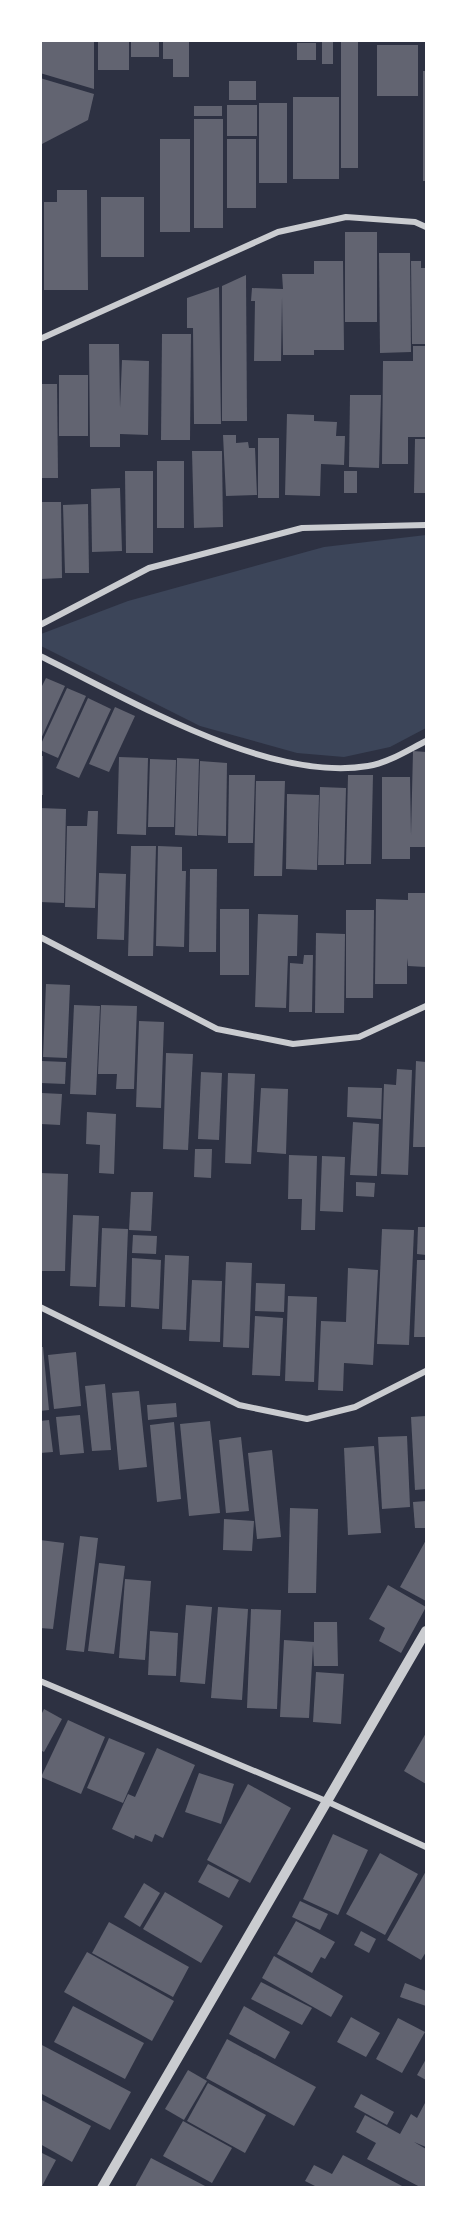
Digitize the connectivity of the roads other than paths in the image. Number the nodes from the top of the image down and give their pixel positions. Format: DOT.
graph roads {
  1 [pos="426,227"];
  2 [pos="40,339"];
  3 [pos="426,525"];
  4 [pos="40,625"];
  5 [pos="40,656"];
  6 [pos="426,741"];
  7 [pos="40,937"];
  8 [pos="426,1006"];
  9 [pos="40,1307"];
  10 [pos="426,1371"];
  11 [pos="426,1631"];
  12 [pos="40,1681"];
  13 [pos="326,1801"];
  14 [pos="426,1847"];
  15 [pos="102,2187"];
  1 -- 2 [label="street"];
  3 -- 4 [label="street"];
  5 -- 6 [label="street"];
  7 -- 8 [label="street"];
  9 -- 10 [label="street"];
  11 -- 13 [label="street"];
  12 -- 13 [label="street"];
  13 -- 14 [label="street"];
  13 -- 15 [label="street"];
}
